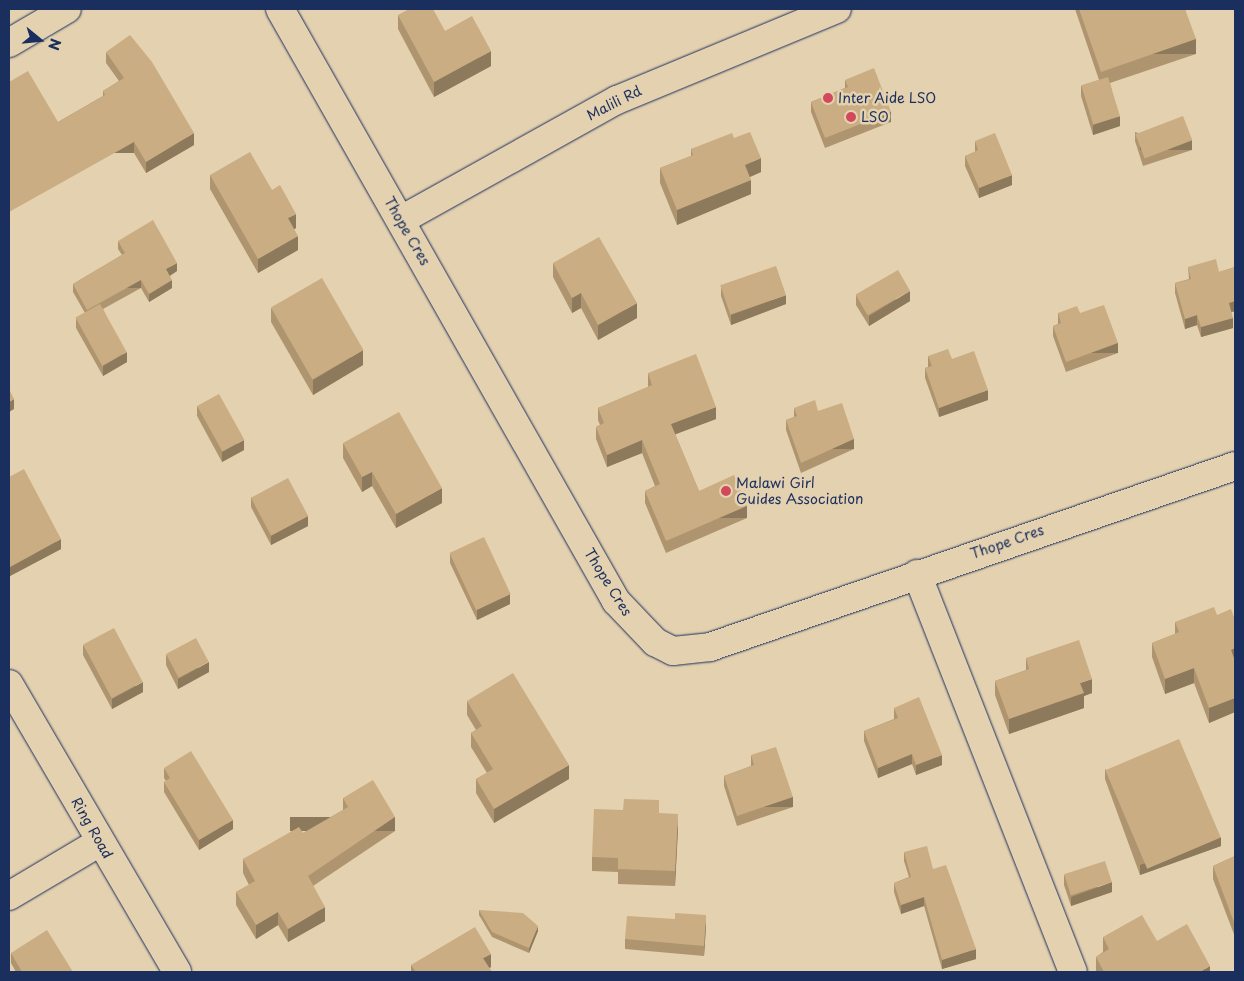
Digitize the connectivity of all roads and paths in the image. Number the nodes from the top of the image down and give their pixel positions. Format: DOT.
graph roads {
  1 [pos="66,9"];
  2 [pos="280,9"];
  3 [pos="837,9"];
  4 [pos="9,42"];
  5 [pos="401,220"];
  6 [pos="1235,466"];
  7 [pos="917,574"];
  8 [pos="9,684"];
  9 [pos="100,842"];
  10 [pos="9,896"];
  11 [pos="177,972"];
  12 [pos="1073,972"];
  1 -- 4 [label="street"];
  2 -- 5 [label="street, Thope Cres"];
  3 -- 5 [label="street, Malili Rd"];
  5 -- 7 [label="street, Thope Cres"];
  6 -- 7 [label="street, Thope Cres"];
  7 -- 12 [label="street"];
  8 -- 9 [label="street, Ring Road"];
  9 -- 10 [label="street"];
  9 -- 11 [label="street, Ring Road"];
}
